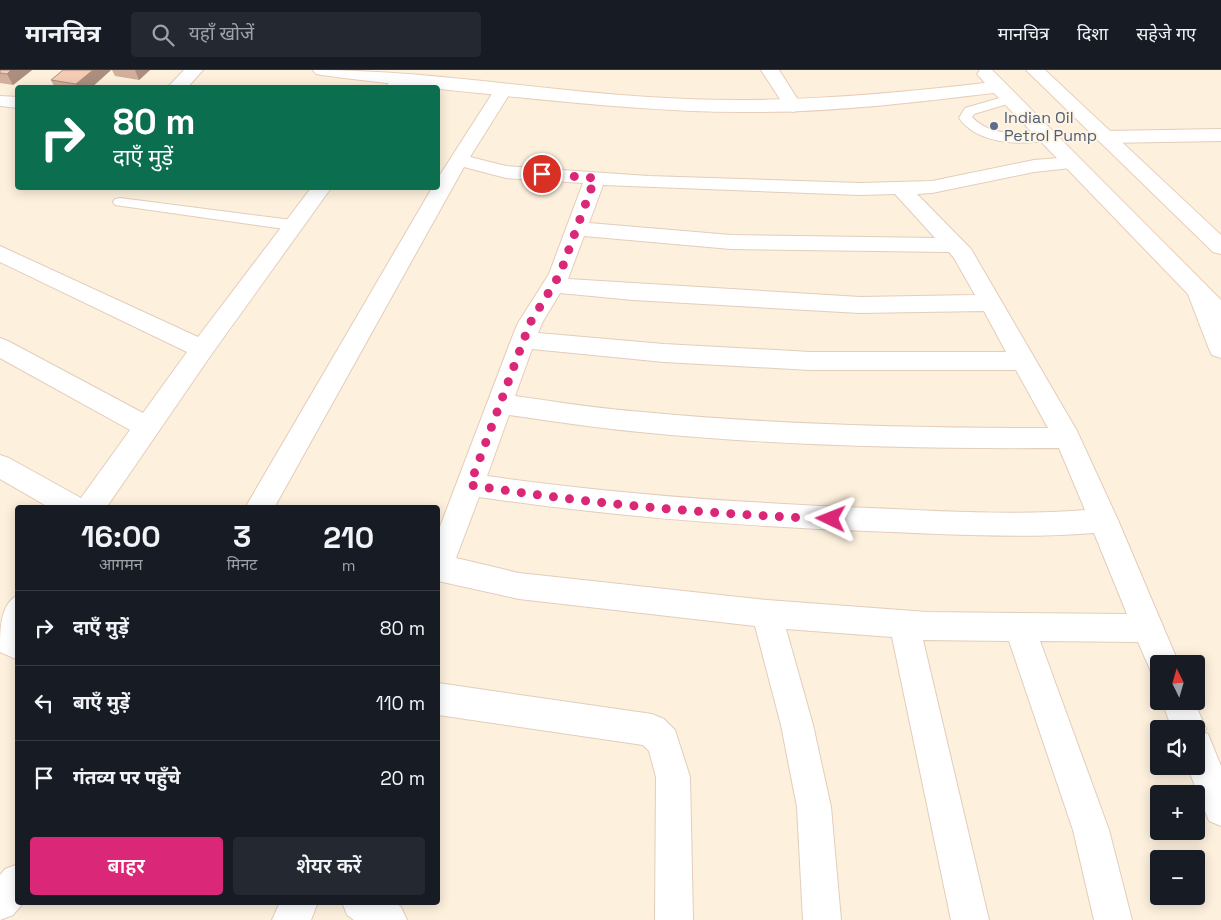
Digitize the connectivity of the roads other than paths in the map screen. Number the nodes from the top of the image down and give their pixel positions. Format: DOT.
graph roads {
  1 [pos="194,70"];
  2 [pos="322,70"];
  3 [pos="770,70"];
  4 [pos="982,70"];
  5 [pos="1035,70"];
  6 [pos="397,84"];
  7 [pos="179,85"];
  8 [pos="415,85"];
  9 [pos="440,86"];
  10 [pos="503,90"];
  11 [pos="1004,93"];
  12 [pos="0,101"];
  13 [pos="15,103"];
  14 [pos="793,106"];
  15 [pos="1221,135"];
  16 [pos="1047,136"];
  17 [pos="1106,138"];
  18 [pos="458,160"];
  19 [pos="1073,163"];
  20 [pos="595,178"];
  21 [pos="900,188"];
  22 [pos="319,190"];
  23 [pos="120,202"];
  24 [pos="292,225"];
  25 [pos="577,229"];
  26 [pos="954,245"];
  27 [pos="1221,247"];
  28 [pos="0,253"];
  29 [pos="553,285"];
  30 [pos="1198,289"];
  31 [pos="990,303"];
  32 [pos="1221,314"];
  33 [pos="523,340"];
  34 [pos="0,347"];
  35 [pos="202,349"];
  36 [pos="1221,350"];
  37 [pos="1024,361"];
  38 [pos="500,404"];
  39 [pos="146,427"];
  40 [pos="1068,438"];
  41 [pos="0,466"];
  42 [pos="470,485"];
  43 [pos="70,505"];
  44 [pos="92,505"];
  45 [pos="261,505"];
  46 [pos="1104,520"];
  47 [pos="440,563"];
  48 [pos="440,568"];
  49 [pos="15,612"];
  50 [pos="766,614"];
  51 [pos="904,624"];
  52 [pos="1020,627"];
  53 [pos="1148,628"];
  54 [pos="0,633"];
  55 [pos="15,644"];
  56 [pos="1159,655"];
  57 [pos="440,699"];
  58 [pos="1205,769"];
  59 [pos="1221,809"];
  60 [pos="15,885"];
  61 [pos="0,902"];
  62 [pos="298,905"];
  63 [pos="365,905"];
  64 [pos="291,920"];
  65 [pos="388,920"];
  66 [pos="674,920"];
  67 [pos="822,920"];
  68 [pos="970,920"];
  69 [pos="1113,920"];
  1 -- 7 [label="street"];
  2 -- 6 [label="street"];
  3 -- 14 [label="street"];
  4 -- 11 [label="street"];
  5 -- 17 [label="street"];
  6 -- 8 [label="street"];
  9 -- 10 [label="street"];
  10 -- 14 [label="street"];
  10 -- 18 [label="street"];
  11 -- 14 [label="street"];
  11 -- 16 [label="street"];
  11 -- 16 [label="lane"];
  12 -- 13 [label="street"];
  15 -- 17 [label="street"];
  16 -- 19 [label="street"];
  17 -- 27 [label="street"];
  18 -- 20 [label="street"];
  18 -- 45 [label="street"];
  19 -- 21 [label="street"];
  19 -- 30 [label="street"];
  20 -- 21 [label="street"];
  20 -- 25 [label="street"];
  21 -- 26 [label="street"];
  22 -- 24 [label="street"];
  23 -- 24 [label="lane"];
  24 -- 35 [label="street"];
  25 -- 26 [label="street"];
  25 -- 29 [label="street"];
  26 -- 31 [label="street"];
  28 -- 35 [label="street"];
  29 -- 31 [label="street"];
  29 -- 33 [label="street"];
  30 -- 32 [label="street"];
  30 -- 36 [label="street"];
  31 -- 37 [label="street"];
  33 -- 37 [label="street"];
  33 -- 38 [label="street"];
  34 -- 39 [label="street"];
  35 -- 39 [label="street"];
  37 -- 40 [label="street"];
  38 -- 40 [label="street"];
  38 -- 42 [label="street"];
  39 -- 44 [label="street"];
  40 -- 46 [label="street"];
  41 -- 43 [label="street"];
  42 -- 46 [label="street"];
  42 -- 47 [label="street"];
  46 -- 53 [label="street"];
  48 -- 50 [label="street"];
  49 -- 54 [label="street"];
  50 -- 51 [label="street"];
  50 -- 67 [label="street"];
  51 -- 52 [label="street"];
  51 -- 68 [label="street"];
  52 -- 53 [label="street"];
  52 -- 69 [label="street"];
  53 -- 56 [label="street"];
  54 -- 55 [label="street"];
  57 -- 66 [label="street"];
  58 -- 59 [label="street"];
  60 -- 61 [label="street"];
  62 -- 64 [label="street"];
  63 -- 65 [label="street"];
}
